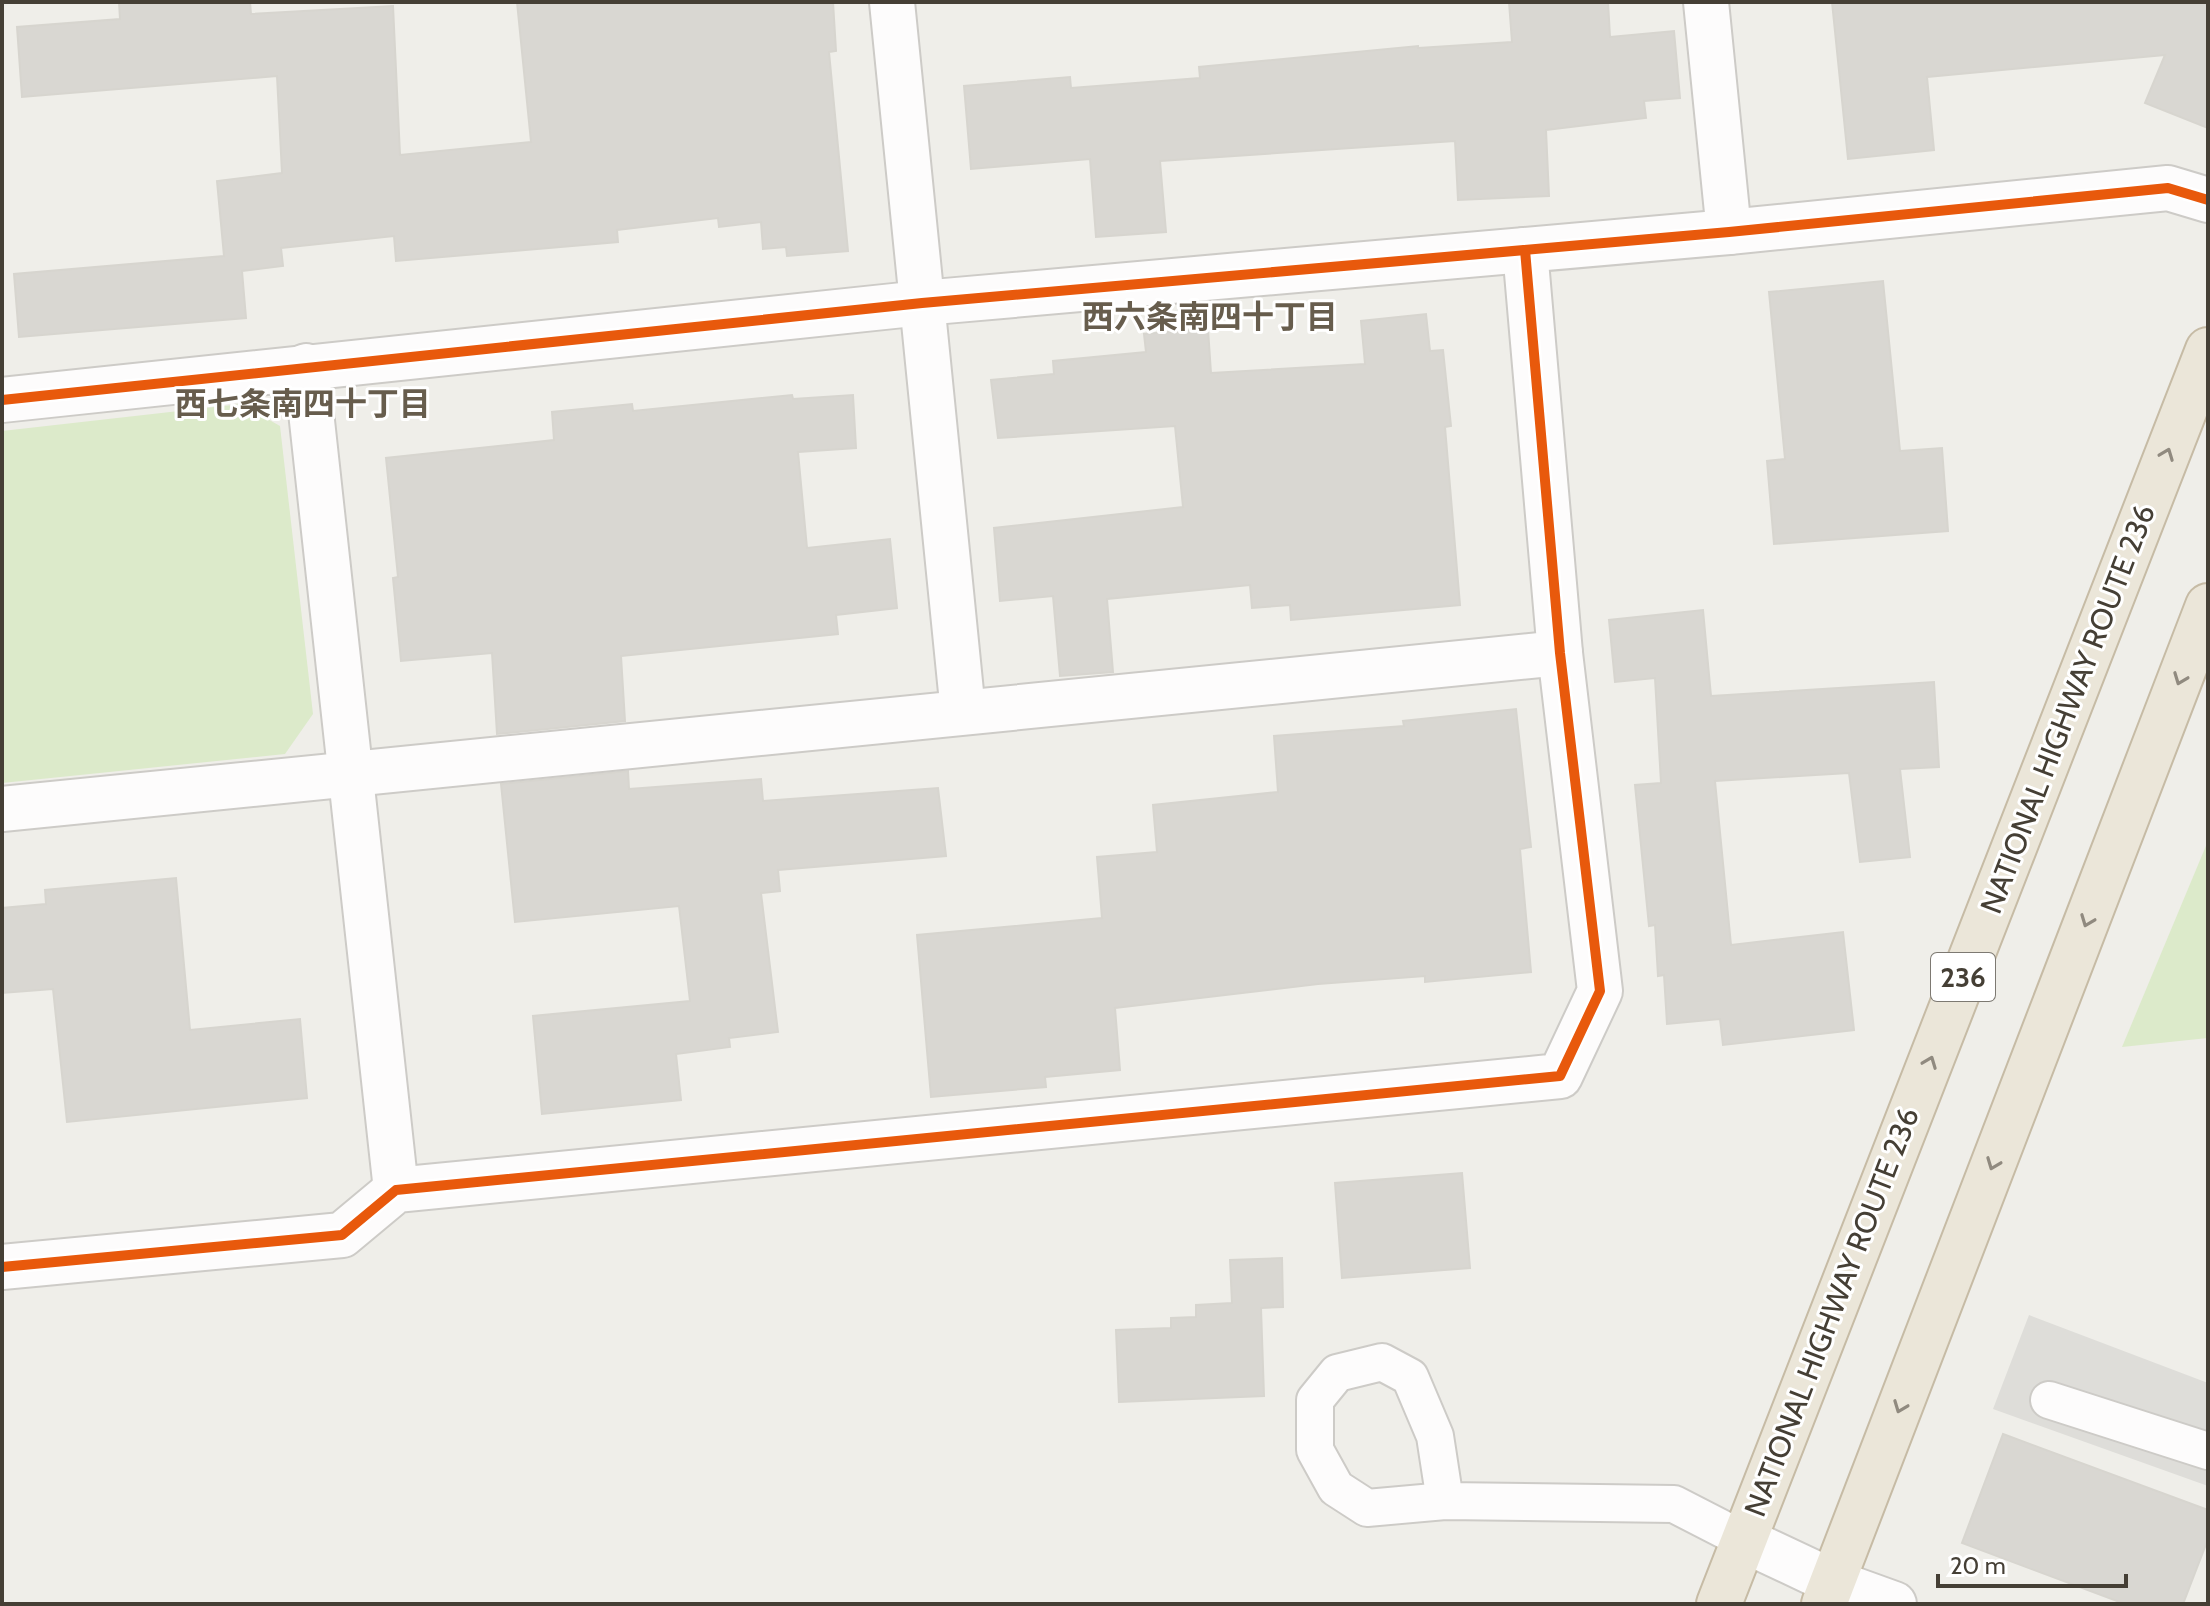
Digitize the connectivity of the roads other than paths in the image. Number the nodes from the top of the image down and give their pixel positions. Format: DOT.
graph roads {
  1 [pos="892,2"];
  2 [pos="1706,2"];
  3 [pos="2208,200"];
  4 [pos="1729,232"];
  5 [pos="1525,250"];
  6 [pos="922,303"];
  7 [pos="2208,350"];
  8 [pos="306,366"];
  9 [pos="2,400"];
  10 [pos="2208,606"];
  11 [pos="1560,653"];
  12 [pos="963,712"];
  13 [pos="349,775"];
  14 [pos="2,809"];
  15 [pos="396,1190"];
  16 [pos="2,1267"];
  17 [pos="2049,1400"];
  18 [pos="2208,1451"];
  19 [pos="1445,1501"];
  20 [pos="1744,1540"];
  21 [pos="1828,1593"];
  22 [pos="1719,1604"];
  23 [pos="1894,1604"];
  1 -- 6 [label="street"];
  2 -- 4 [label="street"];
  3 -- 4 [label="street"];
  4 -- 5 [label="street"];
  5 -- 6 [label="street"];
  5 -- 11 [label="street"];
  6 -- 8 [label="street"];
  6 -- 12 [label="street"];
  20 -- 7 [label="highway, NATIONAL HIGHWAY ROUTE 236 / 236, one-way"];
  8 -- 9 [label="street"];
  8 -- 13 [label="street"];
  10 -- 21 [label="highway, one-way"];
  11 -- 12 [label="street"];
  11 -- 15 [label="street"];
  12 -- 13 [label="street"];
  13 -- 14 [label="street"];
  13 -- 15 [label="street"];
  15 -- 16 [label="street"];
  17 -- 18 [label="lane"];
  19 -- 20 [label="lane"];
  20 -- 21 [label="street"];
  20 -- 22 [label="highway, NATIONAL HIGHWAY ROUTE 236 / 236"];
  21 -- 23 [label="street"];
}
